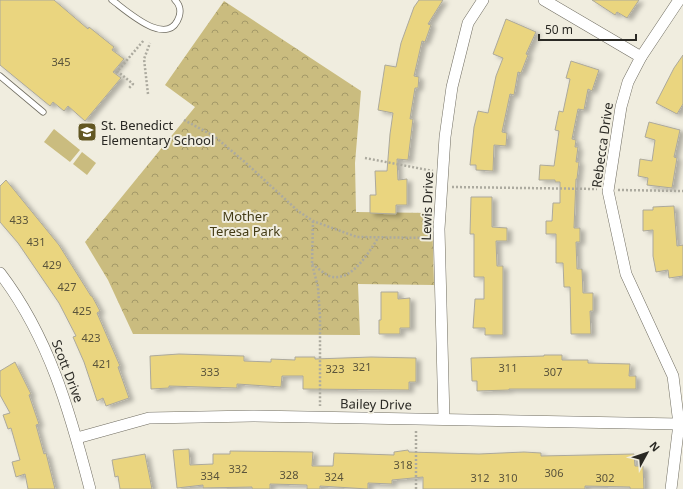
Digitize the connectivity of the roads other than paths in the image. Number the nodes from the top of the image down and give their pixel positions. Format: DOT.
graph roads {
  1 [pos="112,0"];
  2 [pos="175,0"];
  3 [pos="483,0"];
  4 [pos="544,0"];
  5 [pos="679,0"];
  6 [pos="641,57"];
  7 [pos="0,76"];
  8 [pos="43,112"];
  9 [pos="0,273"];
  10 [pos="444,419"];
  11 [pos="679,424"];
  12 [pos="77,438"];
  13 [pos="90,489"];
  14 [pos="671,489"];
  1 -- 2 [label="lane"];
  3 -- 10 [label="street, Lewis Drive"];
  4 -- 6 [label="street"];
  5 -- 6 [label="street, Rebecca Drive"];
  6 -- 11 [label="street, Rebecca Drive"];
  7 -- 8 [label="lane"];
  9 -- 12 [label="street, Scott Drive"];
  10 -- 11 [label="street, Bailey Drive"];
  10 -- 12 [label="street, Bailey Drive"];
  11 -- 14 [label="street, Rebecca Drive"];
  12 -- 13 [label="street, Scott Drive"];
}
